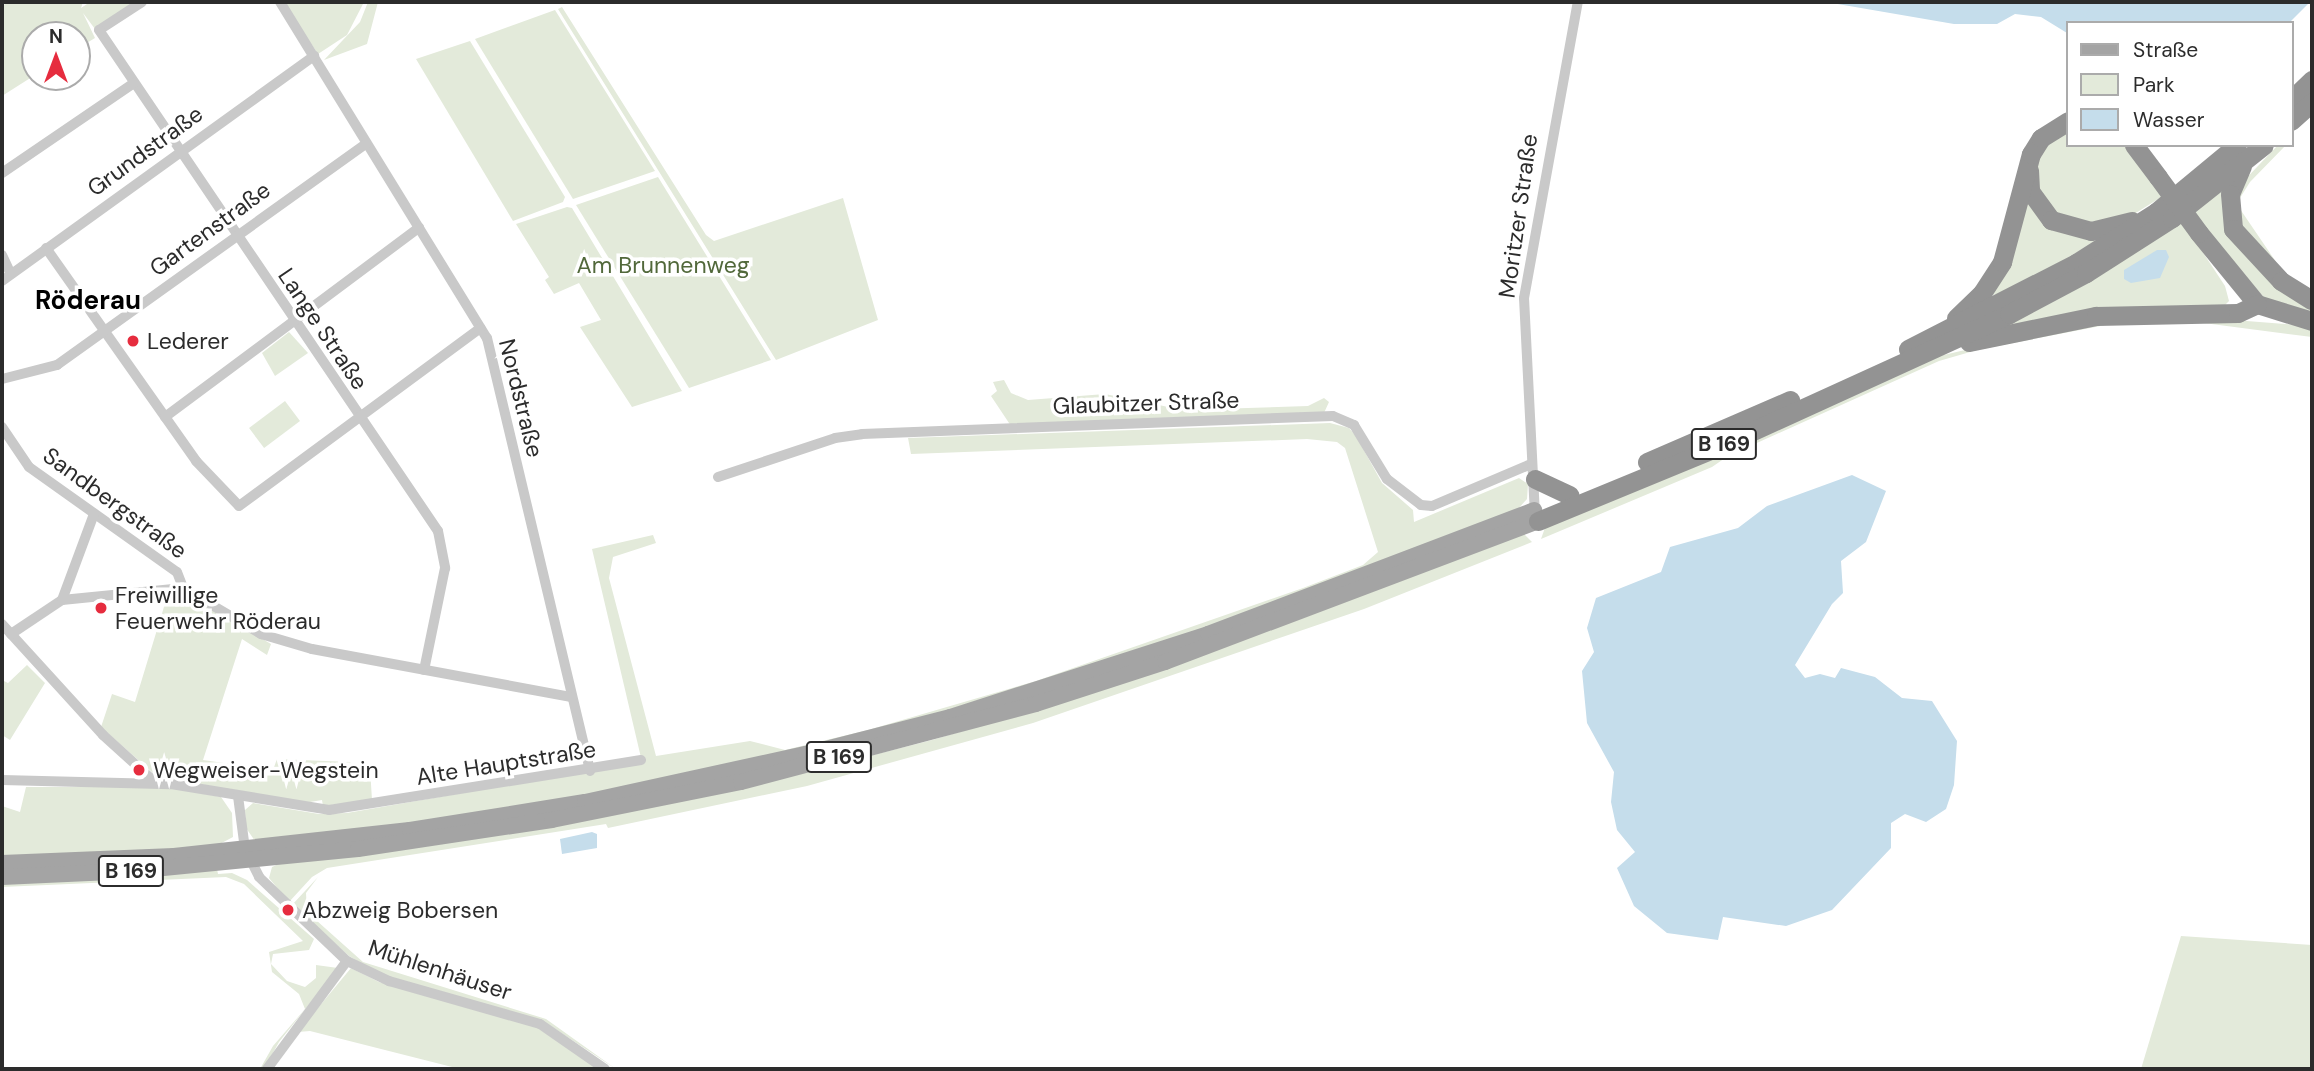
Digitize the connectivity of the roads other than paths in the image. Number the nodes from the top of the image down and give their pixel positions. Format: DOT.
graph roads {
  1 [pos="142,2"];
  2 [pos="280,2"];
  3 [pos="1578,2"];
  4 [pos="314,55"];
  5 [pos="2312,80"];
  6 [pos="134,83"];
  7 [pos="2293,98"];
  8 [pos="2312,102"];
  9 [pos="2293,119"];
  10 [pos="2066,123"];
  11 [pos="366,144"];
  12 [pos="2136,147"];
  13 [pos="2258,147"];
  14 [pos="180,152"];
  15 [pos="2241,154"];
  16 [pos="2029,160"];
  17 [pos="2,173"];
  18 [pos="2156,212"];
  19 [pos="419,228"];
  20 [pos="236,236"];
  21 [pos="46,248"];
  22 [pos="2,255"];
  23 [pos="6,278"];
  24 [pos="2312,300"];
  25 [pos="2257,304"];
  26 [pos="2312,321"];
  27 [pos="294,323"];
  28 [pos="480,328"];
  29 [pos="104,331"];
  30 [pos="1938,341"];
  31 [pos="2,379"];
  32 [pos="164,417"];
  33 [pos="359,418"];
  34 [pos="2,427"];
  35 [pos="1533,472"];
  36 [pos="718,477"];
  37 [pos="1570,495"];
  38 [pos="94,514"];
  39 [pos="1536,515"];
  40 [pos="183,587"];
  41 [pos="62,600"];
  42 [pos="2,624"];
  43 [pos="10,634"];
  44 [pos="425,670"];
  45 [pos="572,697"];
  46 [pos="641,760"];
  47 [pos="590,771"];
  48 [pos="2,780"];
  49 [pos="156,783"];
  50 [pos="239,796"];
  51 [pos="247,855"];
  52 [pos="2,863"];
  53 [pos="2,877"];
  54 [pos="347,961"];
  55 [pos="267,1069"];
  56 [pos="605,1069"];
  1 -- 6 [label="street, Lange Straße"];
  2 -- 4 [label="street, Nordstraße"];
  3 -- 35 [label="street, Moritzer Straße"];
  4 -- 11 [label="street, Nordstraße"];
  4 -- 14 [label="street, Grundstraße"];
  5 -- 7 [label="highway"];
  6 -- 14 [label="street, Lange Straße"];
  6 -- 17 [label="street"];
  8 -- 9 [label="highway"];
  10 -- 16 [label="highway, B 169"];
  11 -- 19 [label="street, Nordstraße"];
  11 -- 20 [label="street, Gartenstraße"];
  12 -- 25 [label="highway, bridge"];
  13 -- 15 [label="highway, B 169"];
  14 -- 20 [label="street, Lange Straße"];
  14 -- 21 [label="street, Grundstraße"];
  15 -- 18 [label="highway, B 169"];
  15 -- 24 [label="highway, B 169"];
  15 -- 30 [label="highway, B 169"];
  16 -- 18 [label="highway, B 169"];
  16 -- 30 [label="highway, B 169"];
  18 -- 30 [label="highway, B 169"];
  19 -- 27 [label="street"];
  19 -- 28 [label="street, Nordstraße"];
  20 -- 27 [label="street, Lange Straße"];
  20 -- 29 [label="street, Gartenstraße"];
  21 -- 23 [label="street, Grundstraße"];
  21 -- 29 [label="street"];
  22 -- 23 [label="street"];
  25 -- 26 [label="highway"];
  25 -- 30 [label="highway, B 169"];
  27 -- 32 [label="street"];
  27 -- 33 [label="street, Lange Straße"];
  28 -- 33 [label="street"];
  28 -- 45 [label="street, Nordstraße"];
  29 -- 31 [label="street, Gartenstraße"];
  29 -- 32 [label="street"];
  30 -- 37 [label="highway, B 169"];
  30 -- 39 [label="highway, B 169"];
  32 -- 33 [label="street"];
  33 -- 44 [label="street, Lange Straße"];
  34 -- 38 [label="street, Sandbergstraße"];
  35 -- 36 [label="street, Glaubitzer Straße"];
  35 -- 37 [label="highway"];
  35 -- 39 [label="street, Moritzer Straße"];
  37 -- 39 [label="highway, B 169"];
  38 -- 40 [label="street, Sandbergstraße"];
  38 -- 41 [label="street"];
  39 -- 51 [label="main road, B 169"];
  40 -- 41 [label="street"];
  40 -- 44 [label="street, Sandbergstraße"];
  41 -- 43 [label="street"];
  42 -- 43 [label="street"];
  43 -- 49 [label="street"];
  44 -- 45 [label="street, Sandbergstraße"];
  45 -- 47 [label="street, Nordstraße"];
  46 -- 47 [label="street, Alte Hauptstraße"];
  47 -- 50 [label="street, Alte Hauptstraße"];
  48 -- 49 [label="street, Alte Hauptstraße"];
  49 -- 50 [label="street, Alte Hauptstraße"];
  50 -- 51 [label="street"];
  51 -- 52 [label="main road, B 169"];
  51 -- 53 [label="main road, B 169"];
  51 -- 54 [label="street, Mühlenhäuser"];
  54 -- 55 [label="street"];
  54 -- 56 [label="street, Mühlenhäuser"];
}
